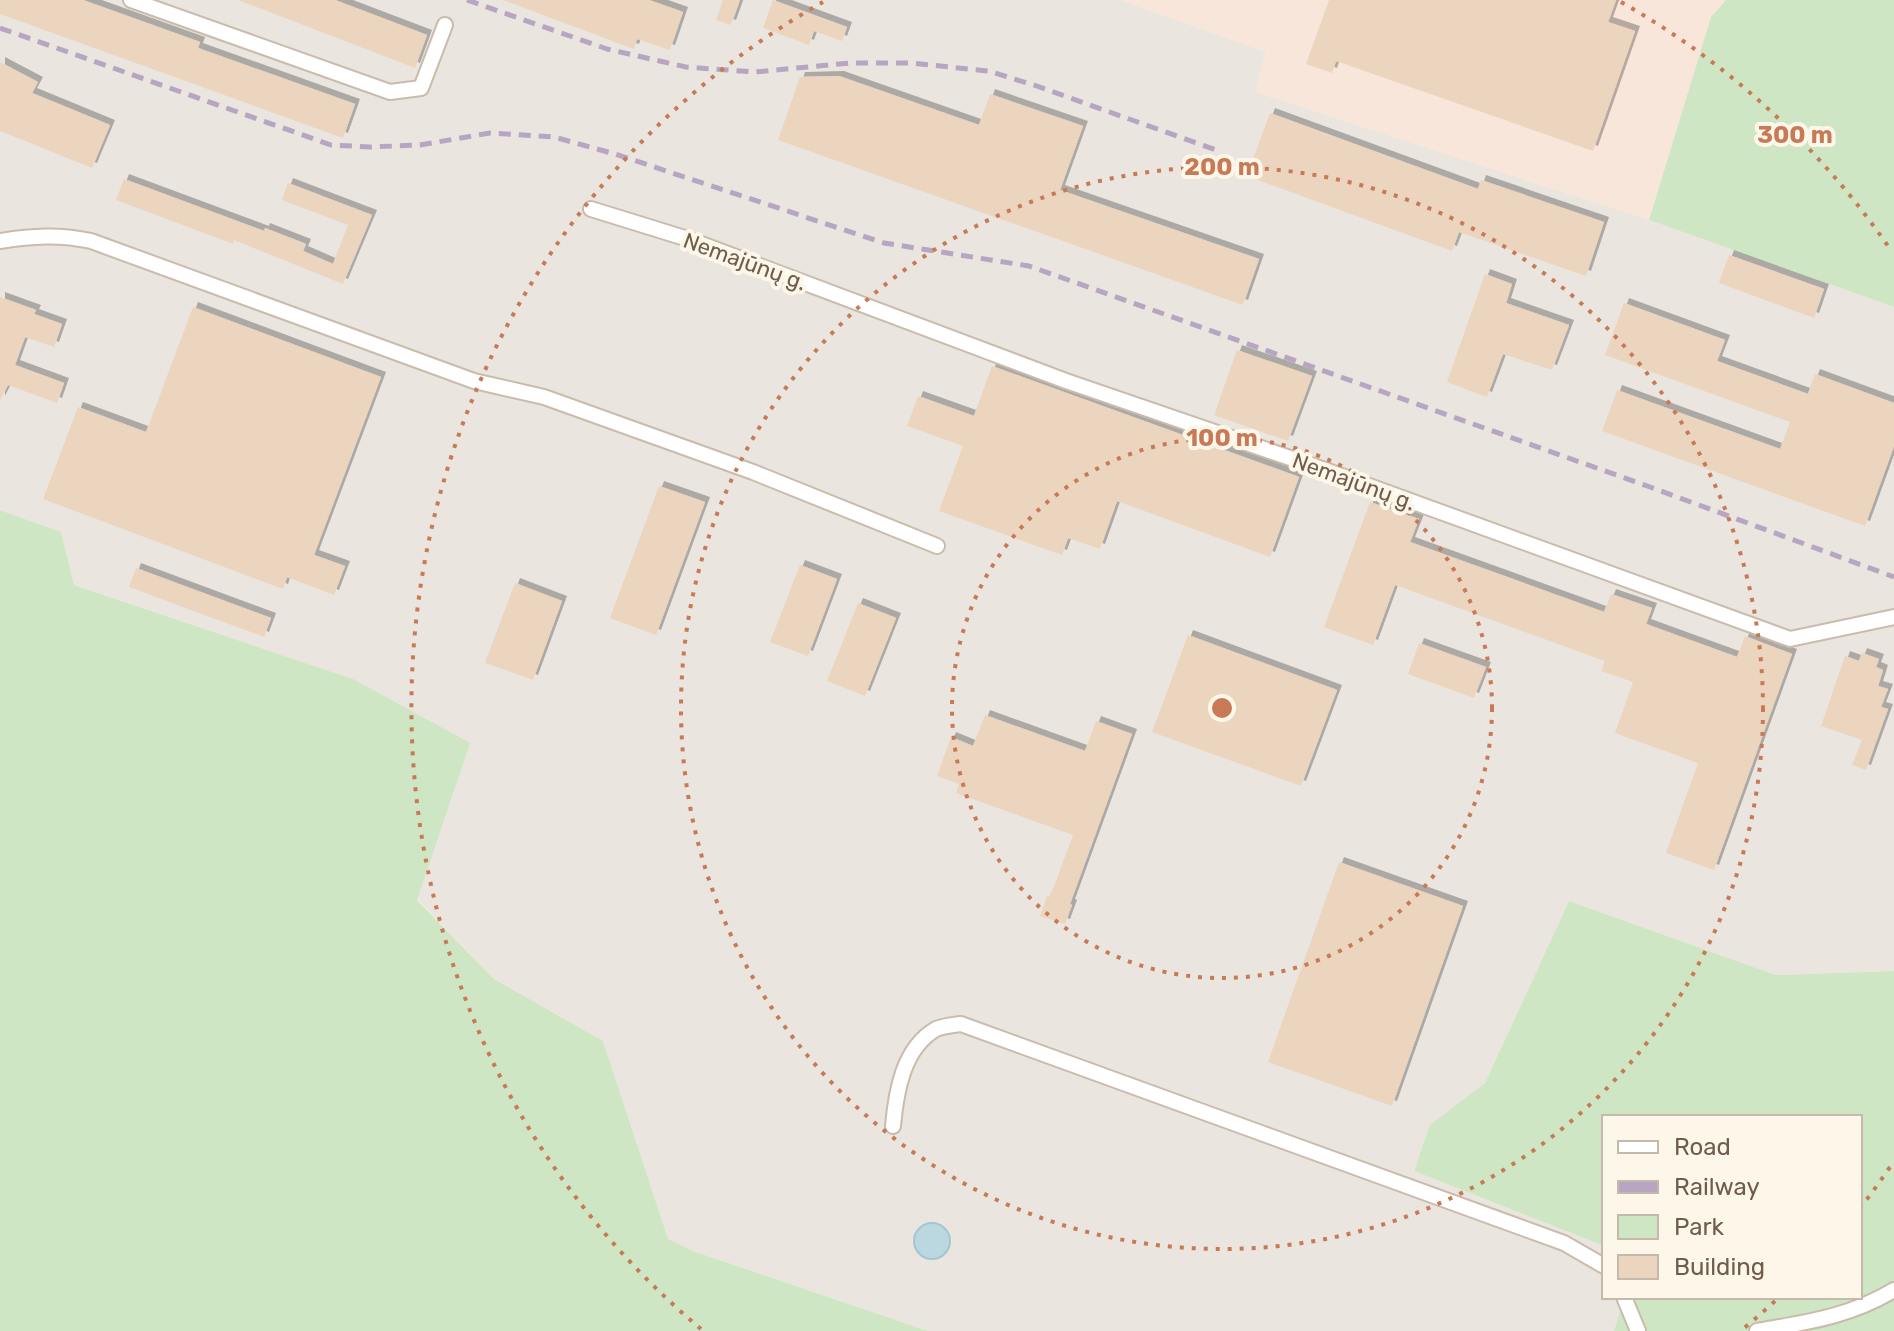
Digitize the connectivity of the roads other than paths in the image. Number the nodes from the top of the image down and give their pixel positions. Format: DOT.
graph roads {
  1 [pos="131,0"];
  2 [pos="445,25"];
  3 [pos="591,209"];
  4 [pos="0,241"];
  5 [pos="937,546"];
  6 [pos="1894,617"];
  7 [pos="893,1126"];
  8 [pos="1602,1265"];
  9 [pos="1894,1290"];
  10 [pos="1625,1299"];
  11 [pos="1774,1329"];
  12 [pos="1638,1331"];
  13 [pos="1757,1331"];
  1 -- 2 [label="street"];
  3 -- 6 [label="street, Nemajūnų g."];
  4 -- 5 [label="street"];
  7 -- 8 [label="street"];
  9 -- 11 [label="street"];
  10 -- 12 [label="street"];
  11 -- 13 [label="street"];
}
